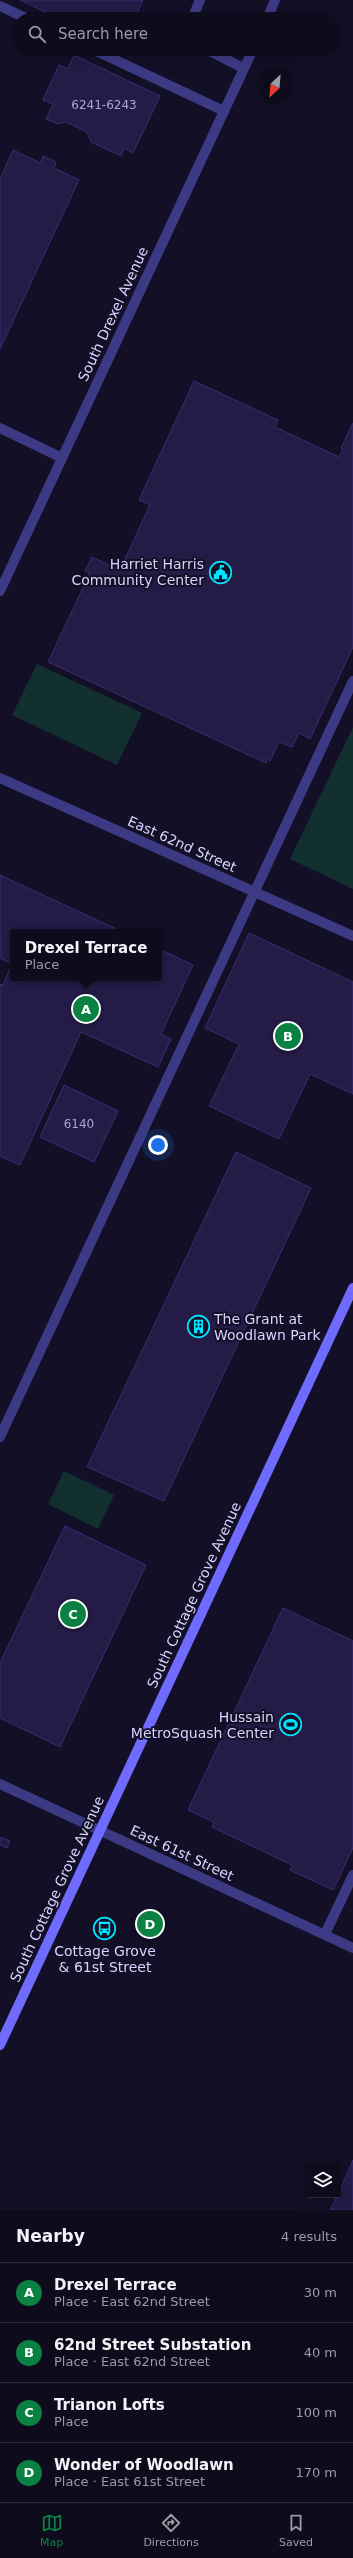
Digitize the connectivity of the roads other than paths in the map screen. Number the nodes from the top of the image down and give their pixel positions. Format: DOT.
graph roads {
  1 [pos="200,0"];
  2 [pos="275,0"];
  3 [pos="0,6"];
  4 [pos="13,12"];
  5 [pos="195,12"];
  6 [pos="269,12"];
  7 [pos="107,56"];
  8 [pos="220,56"];
  9 [pos="249,56"];
  10 [pos="243,68"];
  11 [pos="224,111"];
  12 [pos="0,428"];
  13 [pos="62,458"];
  14 [pos="0,591"];
  15 [pos="353,681"];
  16 [pos="0,778"];
  17 [pos="254,892"];
  18 [pos="353,936"];
  19 [pos="353,1288"];
  20 [pos="0,1437"];
  21 [pos="0,1784"];
  22 [pos="100,1831"];
  23 [pos="353,1875"];
  24 [pos="325,1934"];
  25 [pos="353,1948"];
  26 [pos="0,2045"];
  1 -- 5 [label="street"];
  2 -- 6 [label="street"];
  3 -- 4 [label="street"];
  7 -- 11 [label="street"];
  8 -- 10 [label="street"];
  9 -- 10 [label="street, South Drexel Avenue"];
  10 -- 11 [label="street, South Drexel Avenue"];
  11 -- 13 [label="street, South Drexel Avenue"];
  12 -- 13 [label="street"];
  13 -- 14 [label="street, South Drexel Avenue"];
  15 -- 17 [label="street"];
  16 -- 17 [label="street, East 62nd Street"];
  17 -- 18 [label="street, East 62nd Street"];
  17 -- 20 [label="street"];
  19 -- 22 [label="main road, South Cottage Grove Avenue"];
  21 -- 22 [label="street, East 61st Street"];
  22 -- 24 [label="street, East 61st Street"];
  22 -- 26 [label="main road, South Cottage Grove Avenue"];
  23 -- 24 [label="street"];
  24 -- 25 [label="street, East 61st Street"];
}
